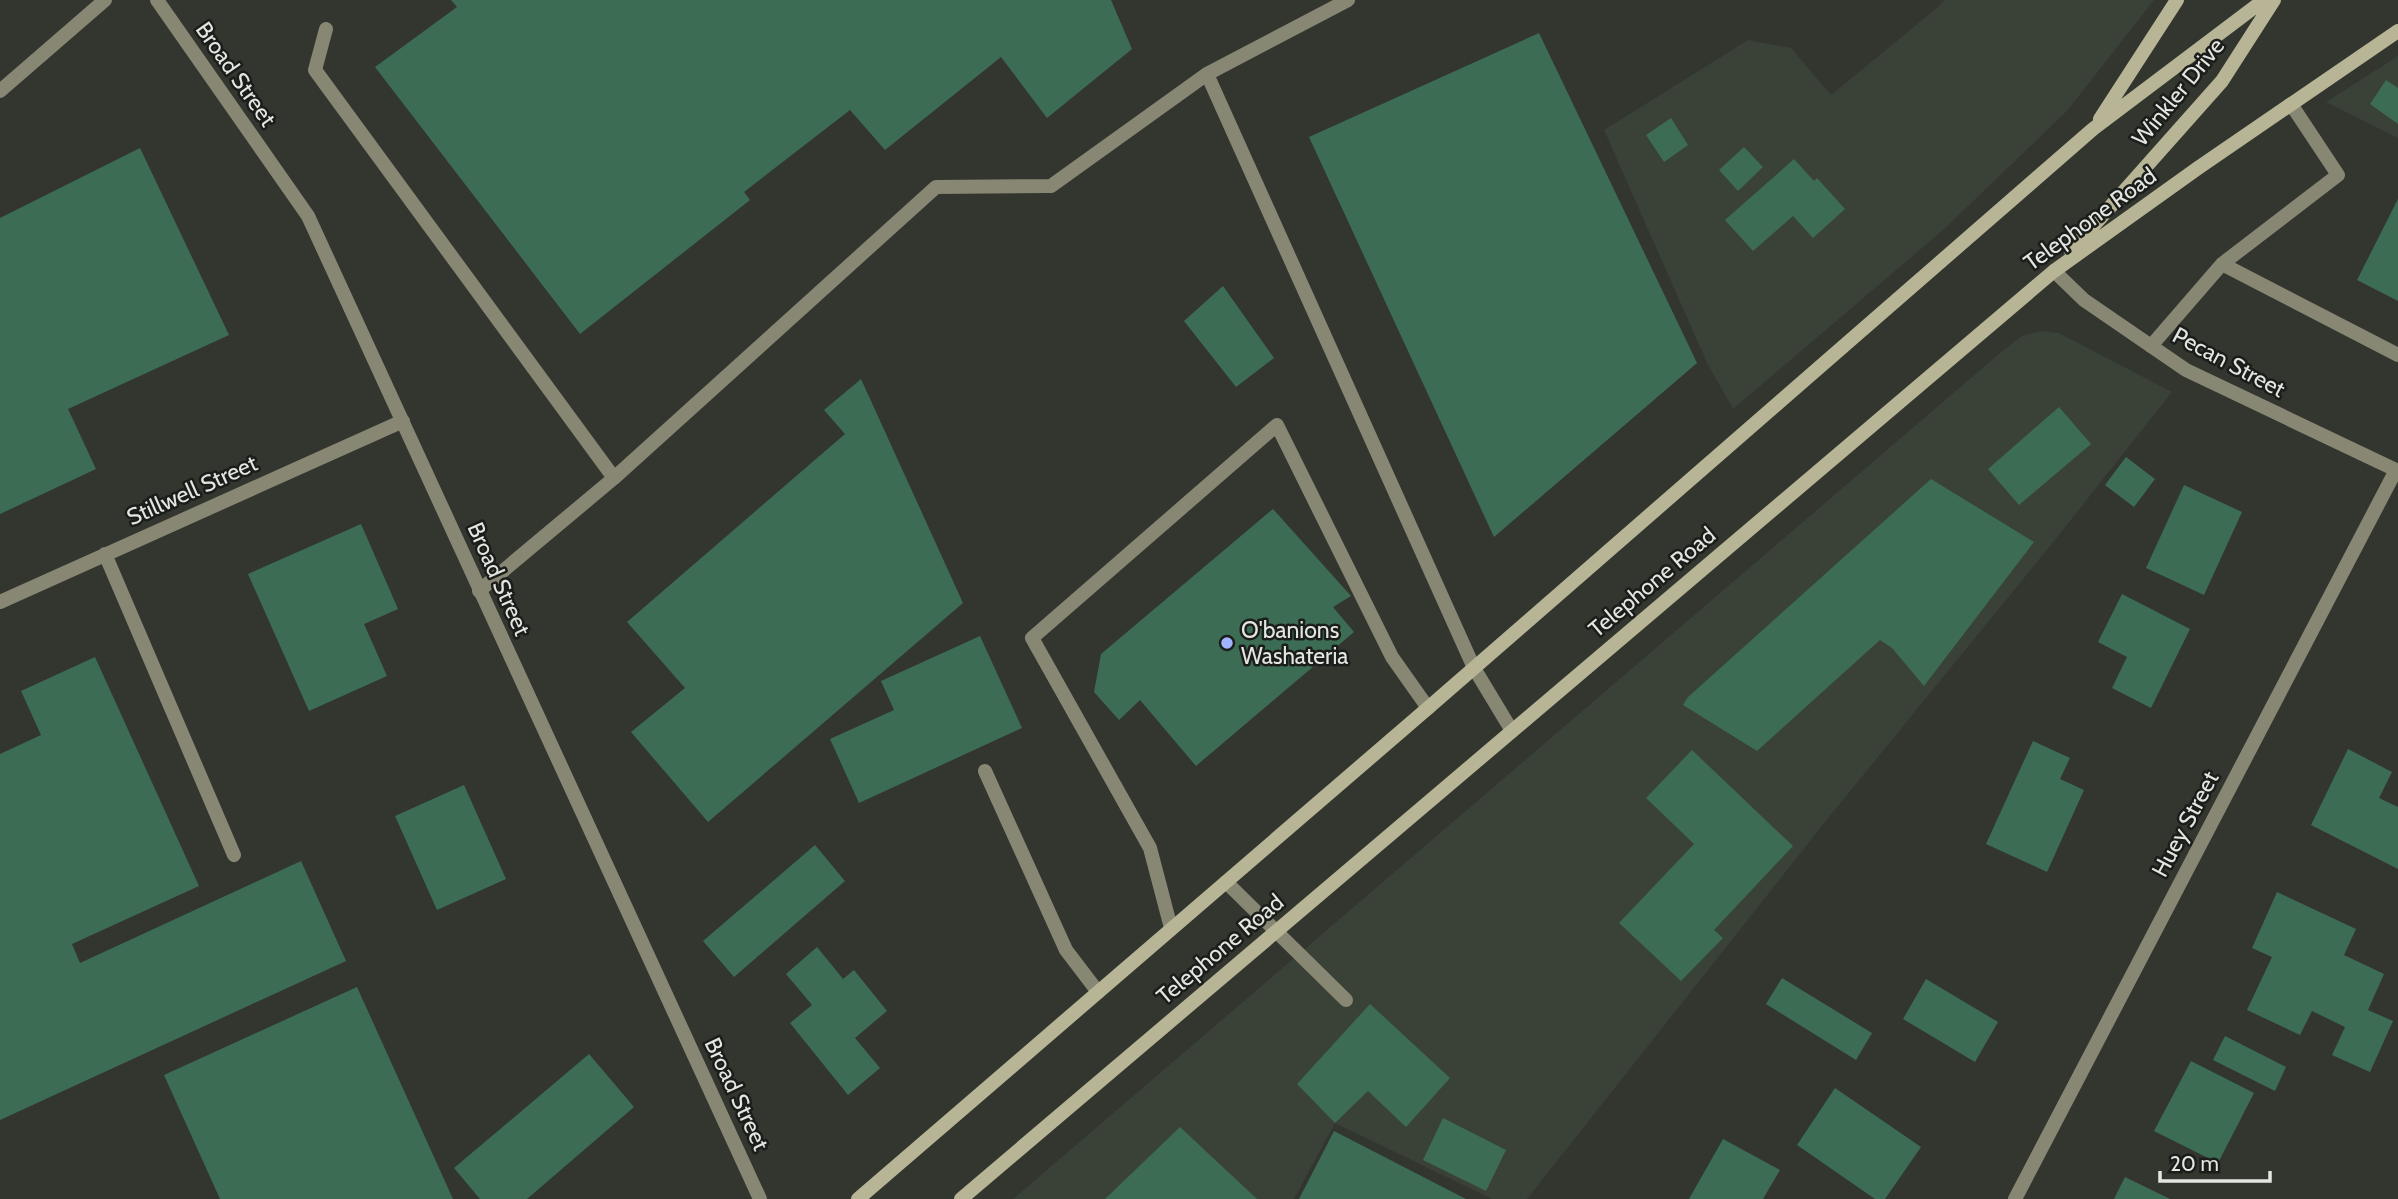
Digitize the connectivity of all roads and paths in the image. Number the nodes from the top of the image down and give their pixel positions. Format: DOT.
graph roads {
  1 [pos="105,0"];
  2 [pos="157,0"];
  3 [pos="1348,0"];
  4 [pos="2177,0"];
  5 [pos="2264,0"];
  6 [pos="2274,0"];
  7 [pos="326,29"];
  8 [pos="2398,31"];
  9 [pos="1207,74"];
  10 [pos="0,91"];
  11 [pos="2291,104"];
  12 [pos="2093,129"];
  13 [pos="2222,264"];
  14 [pos="2054,271"];
  15 [pos="2151,346"];
  16 [pos="2398,355"];
  17 [pos="403,421"];
  18 [pos="2397,470"];
  19 [pos="614,478"];
  20 [pos="105,554"];
  21 [pos="479,591"];
  22 [pos="0,602"];
  23 [pos="1474,668"];
  24 [pos="1428,708"];
  25 [pos="1512,731"];
  26 [pos="985,771"];
  27 [pos="234,855"];
  28 [pos="1226,881"];
  29 [pos="1171,928"];
  30 [pos="1275,932"];
  31 [pos="1098,992"];
  32 [pos="1346,1000"];
  33 [pos="760,1199"];
  34 [pos="858,1199"];
  35 [pos="961,1199"];
  36 [pos="2015,1199"];
  1 -- 10 [label="street"];
  2 -- 17 [label="street, Broad Street"];
  3 -- 9 [label="street"];
  4 -- 12 [label="main road, Winkler Drive"];
  5 -- 12 [label="main road, Telephone Road"];
  6 -- 14 [label="main road, Winkler Drive"];
  7 -- 19 [label="street"];
  8 -- 11 [label="main road, Telephone Road"];
  9 -- 19 [label="street"];
  9 -- 23 [label="street"];
  11 -- 13 [label="street"];
  11 -- 14 [label="main road, Telephone Road"];
  12 -- 23 [label="main road, Telephone Road"];
  13 -- 15 [label="street"];
  13 -- 16 [label="street"];
  14 -- 15 [label="street, Pecan Street"];
  14 -- 25 [label="main road, Telephone Road"];
  15 -- 18 [label="street, Pecan Street"];
  17 -- 20 [label="street, Stillwell Street"];
  17 -- 21 [label="street, Broad Street"];
  18 -- 36 [label="street, Huey Street"];
  19 -- 21 [label="street"];
  20 -- 22 [label="street, Stillwell Street"];
  20 -- 27 [label="street"];
  21 -- 33 [label="street, Broad Street"];
  23 -- 24 [label="main road, Telephone Road"];
  23 -- 25 [label="street"];
  24 -- 28 [label="main road, Telephone Road"];
  24 -- 29 [label="street"];
  25 -- 30 [label="main road, Telephone Road"];
  26 -- 31 [label="street"];
  28 -- 29 [label="main road, Telephone Road"];
  28 -- 30 [label="street"];
  29 -- 31 [label="main road, Telephone Road"];
  30 -- 32 [label="street"];
  30 -- 35 [label="main road, Telephone Road"];
  31 -- 34 [label="main road, Telephone Road"];
}
